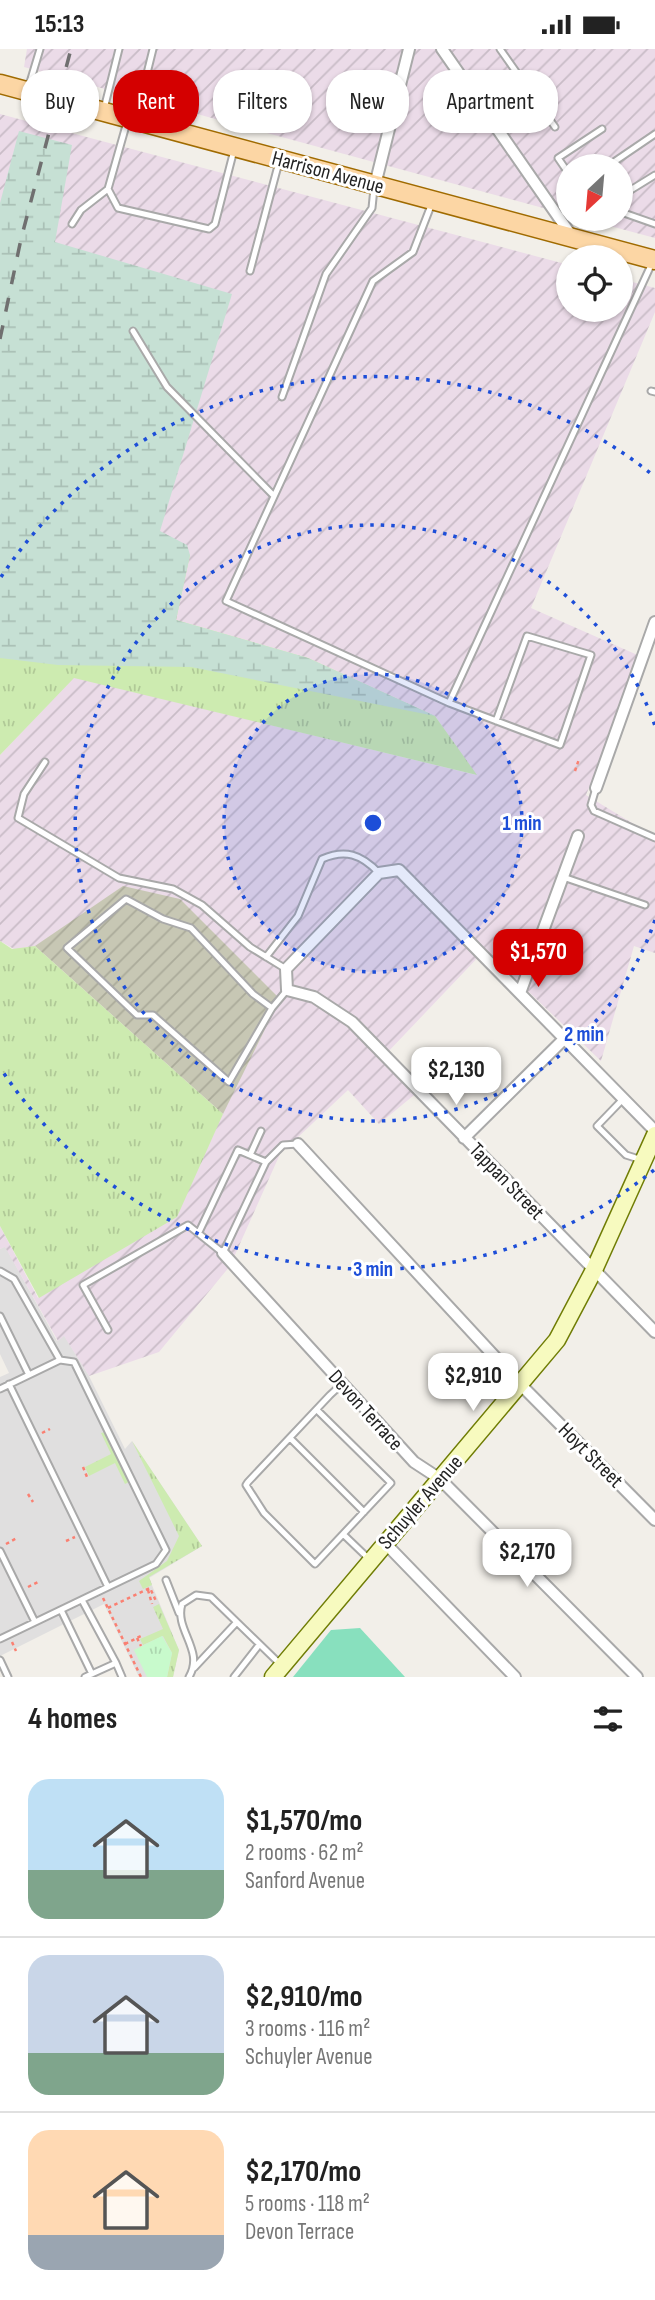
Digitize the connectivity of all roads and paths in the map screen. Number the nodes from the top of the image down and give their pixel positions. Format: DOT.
graph roads {
  1 [pos="40,49"];
  2 [pos="120,49"];
  3 [pos="153,49"];
  4 [pos="409,49"];
  5 [pos="442,49"];
  6 [pos="500,49"];
  7 [pos="32,70"];
  8 [pos="148,70"];
  9 [pos="515,70"];
  10 [pos="0,76"];
  11 [pos="0,84"];
  12 [pos="21,89"];
  13 [pos="21,90"];
  14 [pos="99,111"];
  15 [pos="104,112"];
  16 [pos="113,115"];
  17 [pos="602,129"];
  18 [pos="128,133"];
  19 [pos="181,133"];
  20 [pos="655,134"];
  21 [pos="235,147"];
  22 [pos="564,154"];
  23 [pos="626,154"];
  24 [pos="280,159"];
  25 [pos="655,175"];
  26 [pos="374,185"];
  27 [pos="634,188"];
  28 [pos="108,190"];
  29 [pos="432,200"];
  30 [pos="634,217"];
  31 [pos="655,224"];
  32 [pos="72,225"];
  33 [pos="573,238"];
  34 [pos="654,260"];
  35 [pos="250,271"];
  36 [pos="133,331"];
  37 [pos="282,397"];
  38 [pos="274,495"];
  39 [pos="655,622"];
  40 [pos="449,703"];
  41 [pos="496,721"];
  42 [pos="579,759"];
  43 [pos="46,762"];
  44 [pos="575,771"];
  45 [pos="596,788"];
  46 [pos="578,835"];
  47 [pos="655,838"];
  48 [pos="379,873"];
  49 [pos="562,877"];
  50 [pos="645,905"];
  51 [pos="267,957"];
  52 [pos="286,969"];
  53 [pos="288,990"];
  54 [pos="520,993"];
  55 [pos="272,1008"];
  56 [pos="564,1039"];
  57 [pos="623,1099"];
  58 [pos="261,1131"];
  59 [pos="655,1133"];
  60 [pos="464,1138"];
  61 [pos="298,1144"];
  62 [pos="250,1155"];
  63 [pos="645,1161"];
  64 [pos="266,1162"];
  65 [pos="199,1233"];
  66 [pos="223,1253"];
  67 [pos="594,1270"];
  68 [pos="0,1271"];
  69 [pos="0,1316"];
  70 [pos="108,1330"];
  71 [pos="655,1332"];
  72 [pos="60,1360"];
  73 [pos="29,1375"];
  74 [pos="9,1384"];
  75 [pos="342,1384"];
  76 [pos="521,1385"];
  77 [pos="0,1389"];
  78 [pos="317,1410"];
  79 [pos="50,1429"];
  80 [pos="42,1433"];
  81 [pos="290,1437"];
  82 [pos="83,1467"];
  83 [pos="87,1477"];
  84 [pos="440,1479"];
  85 [pos="28,1493"];
  86 [pos="33,1503"];
  87 [pos="364,1512"];
  88 [pos="655,1520"];
  89 [pos="344,1535"];
  90 [pos="75,1537"];
  91 [pos="16,1538"];
  92 [pos="66,1541"];
  93 [pos="385,1543"];
  94 [pos="5,1544"];
  95 [pos="0,1551"];
  96 [pos="370,1560"];
  97 [pos="166,1580"];
  98 [pos="38,1582"];
  99 [pos="108,1587"];
  100 [pos="26,1588"];
  101 [pos="148,1590"];
  102 [pos="100,1591"];
  103 [pos="82,1600"];
  104 [pos="156,1601"];
  105 [pos="152,1604"];
  106 [pos="108,1608"];
  107 [pos="61,1610"];
  108 [pos="179,1614"];
  109 [pos="34,1622"];
  110 [pos="236,1623"];
  111 [pos="0,1639"];
  112 [pos="13,1644"];
  113 [pos="125,1644"];
  114 [pos="259,1645"];
  115 [pos="141,1646"];
  116 [pos="6,1647"];
  117 [pos="0,1660"];
  118 [pos="116,1663"];
  119 [pos="194,1668"];
  120 [pos="277,1672"];
  121 [pos="92,1674"];
  122 [pos="8,1677"];
  123 [pos="85,1677"];
  124 [pos="122,1677"];
  125 [pos="141,1677"];
  126 [pos="189,1677"];
  127 [pos="234,1677"];
  128 [pos="515,1677"];
  129 [pos="637,1677"];
  1 -- 7 [label="lane"];
  2 -- 15 [label="lane"];
  3 -- 8 [label="lane"];
  4 -- 26 [label="street"];
  5 -- 33 [label="street"];
  6 -- 9 [label="lane"];
  10 -- 12 [label="lane"];
  11 -- 13 [label="main road, Harrison Avenue"];
  14 -- 15 [label="main road, Harrison Avenue"];
  15 -- 16 [label="main road, Harrison Avenue"];
  17 -- 22 [label="lane"];
  18 -- 28 [label="lane"];
  19 -- 21 [label="main road, Harrison Avenue"];
  20 -- 23 [label="lane"];
  21 -- 24 [label="main road, Harrison Avenue"];
  21 -- 28 [label="lane"];
  24 -- 26 [label="main road, Harrison Avenue"];
  24 -- 35 [label="lane"];
  25 -- 27 [label="lane"];
  26 -- 29 [label="main road, Harrison Avenue"];
  26 -- 37 [label="lane"];
  28 -- 32 [label="lane"];
  29 -- 33 [label="main road, Harrison Avenue"];
  29 -- 38 [label="lane"];
  30 -- 31 [label="lane"];
  33 -- 34 [label="main road, Harrison Avenue"];
  34 -- 40 [label="lane"];
  36 -- 38 [label="lane"];
  38 -- 40 [label="lane"];
  39 -- 45 [label="street"];
  40 -- 41 [label="lane"];
  41 -- 41 [label="lane"];
  42 -- 44 [label="path"];
  43 -- 51 [label="lane"];
  45 -- 47 [label="lane"];
  46 -- 49 [label="street"];
  48 -- 51 [label="lane"];
  48 -- 52 [label="street"];
  48 -- 54 [label="street"];
  49 -- 50 [label="lane"];
  49 -- 54 [label="street"];
  51 -- 52 [label="lane"];
  52 -- 53 [label="street"];
  53 -- 55 [label="lane"];
  53 -- 60 [label="street, Tappan Street"];
  54 -- 56 [label="street"];
  55 -- 55 [label="lane"];
  56 -- 57 [label="street"];
  56 -- 60 [label="street"];
  57 -- 59 [label="street"];
  57 -- 63 [label="lane"];
  58 -- 62 [label="lane"];
  59 -- 63 [label="main road, Schuyler Avenue"];
  60 -- 67 [label="street, Tappan Street"];
  61 -- 64 [label="lane"];
  61 -- 76 [label="street, Hoyt Street"];
  62 -- 64 [label="lane"];
  62 -- 65 [label="lane"];
  63 -- 67 [label="main road, Schuyler Avenue"];
  64 -- 66 [label="lane"];
  65 -- 66 [label="lane"];
  65 -- 70 [label="lane"];
  66 -- 75 [label="street, Devon Terrace"];
  67 -- 71 [label="street, Tappan Street"];
  67 -- 76 [label="main road, Schuyler Avenue"];
  68 -- 72 [label="lane"];
  69 -- 73 [label="lane"];
  72 -- 73 [label="lane"];
  72 -- 99 [label="lane"];
  73 -- 74 [label="lane"];
  74 -- 77 [label="lane"];
  74 -- 99 [label="lane"];
  75 -- 78 [label="lane"];
  75 -- 84 [label="street, Devon Terrace"];
  76 -- 84 [label="main road, Schuyler Avenue"];
  76 -- 88 [label="street, Hoyt Street"];
  78 -- 81 [label="lane"];
  78 -- 87 [label="lane"];
  79 -- 80 [label="path"];
  81 -- 87 [label="lane"];
  81 -- 89 [label="lane"];
  82 -- 83 [label="path"];
  84 -- 93 [label="main road, Schuyler Avenue"];
  84 -- 129 [label="street, Devon Terrace"];
  85 -- 86 [label="path"];
  87 -- 89 [label="lane"];
  89 -- 96 [label="lane"];
  90 -- 92 [label="path"];
  91 -- 94 [label="path"];
  93 -- 96 [label="main road, Schuyler Avenue"];
  93 -- 128 [label="street"];
  95 -- 109 [label="lane"];
  96 -- 120 [label="main road, Schuyler Avenue"];
  97 -- 108 [label="lane"];
  98 -- 100 [label="path"];
  99 -- 102 [label="lane"];
  101 -- 104 [label="path"];
  101 -- 105 [label="path"];
  101 -- 106 [label="path"];
  102 -- 103 [label="lane"];
  102 -- 106 [label="path"];
  103 -- 107 [label="lane"];
  103 -- 118 [label="lane"];
  106 -- 113 [label="path"];
  107 -- 109 [label="lane"];
  107 -- 121 [label="lane"];
  108 -- 110 [label="lane"];
  108 -- 119 [label="lane"];
  109 -- 111 [label="lane"];
  110 -- 114 [label="lane"];
  110 -- 119 [label="lane"];
  112 -- 116 [label="path"];
  113 -- 115 [label="path"];
  113 -- 125 [label="path"];
  114 -- 120 [label="lane"];
  114 -- 127 [label="lane"];
  117 -- 122 [label="lane"];
  118 -- 121 [label="lane"];
  118 -- 124 [label="lane"];
  119 -- 126 [label="lane"];
  121 -- 123 [label="lane"];
}
